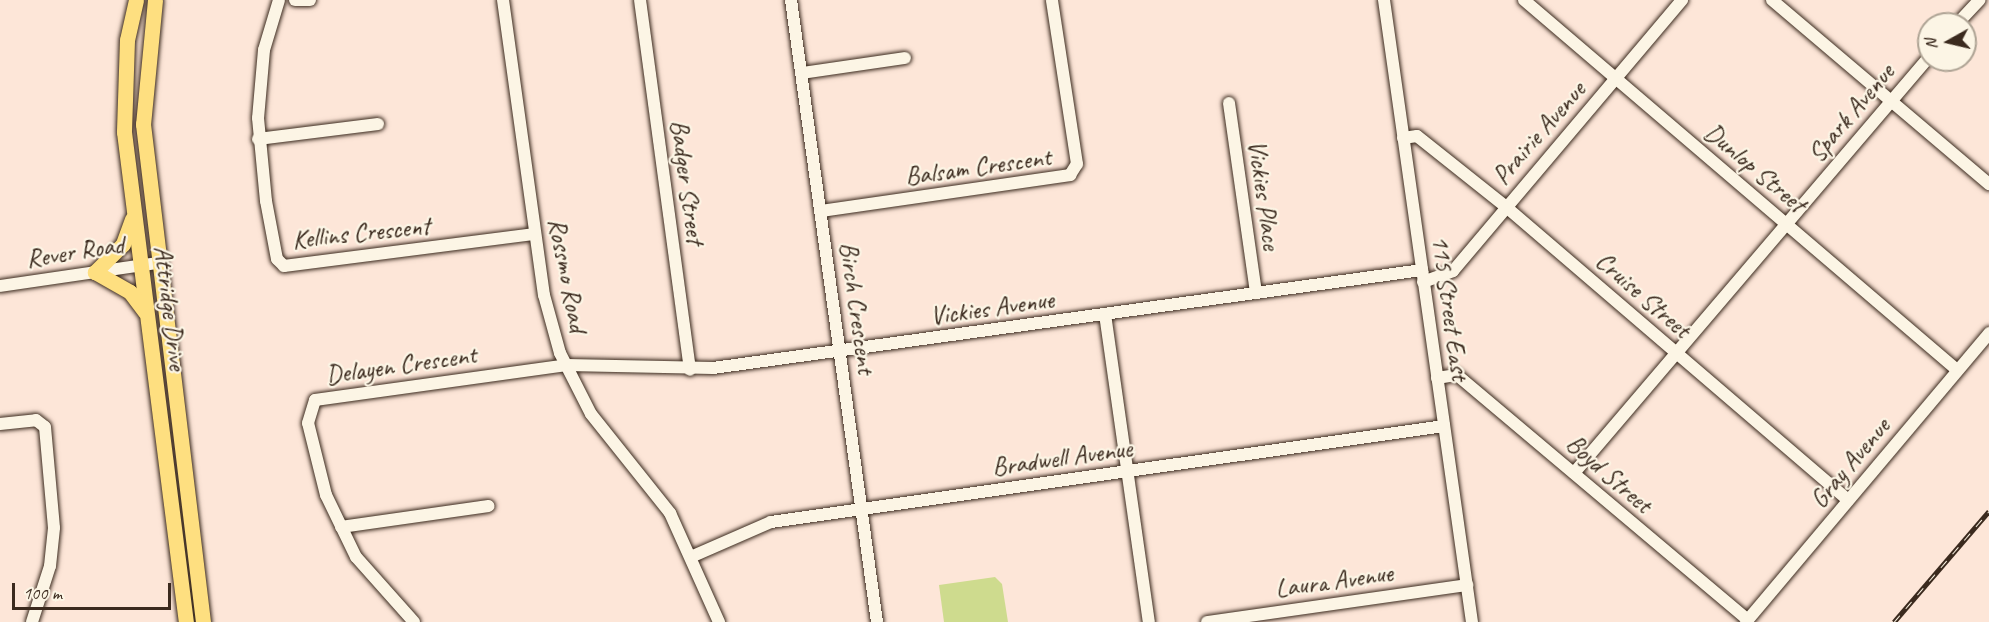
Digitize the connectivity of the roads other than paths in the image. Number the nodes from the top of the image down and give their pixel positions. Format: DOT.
graph roads {
  1 [pos="136,0"];
  2 [pos="155,0"];
  3 [pos="279,0"];
  4 [pos="295,0"];
  5 [pos="310,0"];
  6 [pos="503,0"];
  7 [pos="640,0"];
  8 [pos="791,0"];
  9 [pos="1052,0"];
  10 [pos="1384,0"];
  11 [pos="1524,0"];
  12 [pos="1682,0"];
  13 [pos="1772,0"];
  14 [pos="1979,0"];
  15 [pos="1968,12"];
  16 [pos="905,58"];
  17 [pos="1917,71"];
  18 [pos="802,73"];
  19 [pos="1615,79"];
  20 [pos="1891,101"];
  21 [pos="1229,103"];
  22 [pos="378,124"];
  23 [pos="1403,138"];
  24 [pos="258,139"];
  25 [pos="1989,184"];
  26 [pos="1505,206"];
  27 [pos="133,210"];
  28 [pos="821,211"];
  29 [pos="1786,224"];
  30 [pos="535,234"];
  31 [pos="157,263"];
  32 [pos="141,265"];
  33 [pos="95,272"];
  34 [pos="1423,276"];
  35 [pos="0,286"];
  36 [pos="1256,293"];
  37 [pos="146,313"];
  38 [pos="1105,314"];
  39 [pos="1989,333"];
  40 [pos="841,352"];
  41 [pos="1677,355"];
  42 [pos="567,365"];
  43 [pos="690,370"];
  44 [pos="1957,370"];
  45 [pos="1437,378"];
  46 [pos="0,424"];
  47 [pos="1444,426"];
  48 [pos="1127,472"];
  49 [pos="1574,473"];
  50 [pos="1848,500"];
  51 [pos="489,506"];
  52 [pos="862,510"];
  53 [pos="341,527"];
  54 [pos="693,556"];
  55 [pos="1467,585"];
  56 [pos="1747,621"];
  57 [pos="32,622"];
  58 [pos="186,622"];
  59 [pos="203,622"];
  60 [pos="414,622"];
  61 [pos="719,622"];
  62 [pos="877,622"];
  63 [pos="1149,622"];
  64 [pos="1207,622"];
  65 [pos="1472,622"];
  1 -- 27 [label="main road, Attridge Drive"];
  2 -- 31 [label="main road, Attridge Drive"];
  3 -- 24 [label="street, Kellins Crescent"];
  4 -- 5 [label="street"];
  6 -- 30 [label="street, Rossmo Road"];
  7 -- 43 [label="street, Badger Street"];
  8 -- 18 [label="street, Birch Crescent"];
  9 -- 28 [label="street, Balsam Crescent"];
  10 -- 23 [label="street, 115 Street East"];
  11 -- 19 [label="street, Dunlop Street"];
  12 -- 19 [label="street, Prairie Avenue"];
  13 -- 20 [label="street"];
  14 -- 15 [label="street"];
  16 -- 18 [label="street"];
  17 -- 20 [label="street, Spark Avenue"];
  18 -- 28 [label="street, Birch Crescent"];
  19 -- 26 [label="street, Prairie Avenue"];
  19 -- 29 [label="street, Dunlop Street"];
  20 -- 25 [label="street"];
  20 -- 29 [label="street, Spark Avenue"];
  21 -- 36 [label="street, Vickies Place"];
  22 -- 24 [label="street"];
  23 -- 26 [label="street, Cruise Street"];
  23 -- 34 [label="street, 115 Street East"];
  24 -- 30 [label="street, Kellins Crescent"];
  26 -- 34 [label="street, Prairie Avenue"];
  26 -- 41 [label="street, Cruise Street"];
  27 -- 32 [label="main road, Attridge Drive"];
  27 -- 33 [label="main road"];
  28 -- 40 [label="street, Birch Crescent"];
  29 -- 41 [label="street, Spark Avenue"];
  29 -- 44 [label="street, Dunlop Street"];
  30 -- 42 [label="street, Rossmo Road"];
  31 -- 32 [label="street, Rever Road"];
  31 -- 59 [label="main road, Attridge Drive"];
  32 -- 33 [label="street, Rever Road"];
  32 -- 37 [label="main road, Attridge Drive"];
  33 -- 35 [label="street, Rever Road"];
  33 -- 37 [label="main road"];
  34 -- 36 [label="street, Vickies Avenue"];
  34 -- 45 [label="street, 115 Street East"];
  36 -- 38 [label="street, Vickies Avenue"];
  37 -- 58 [label="main road, Attridge Drive"];
  38 -- 40 [label="street, Vickies Avenue"];
  38 -- 48 [label="street"];
  39 -- 44 [label="street, Gray Avenue"];
  40 -- 43 [label="street, Vickies Avenue"];
  40 -- 52 [label="street, Birch Crescent"];
  41 -- 49 [label="street, Spark Avenue"];
  41 -- 50 [label="street, Cruise Street"];
  42 -- 43 [label="street, Vickies Avenue"];
  42 -- 53 [label="street, Delayen Crescent"];
  42 -- 54 [label="street, Rossmo Road"];
  44 -- 50 [label="street, Gray Avenue"];
  45 -- 47 [label="street, 115 Street East"];
  45 -- 49 [label="street, Boyd Street"];
  46 -- 57 [label="street"];
  47 -- 48 [label="street, Bradwell Avenue"];
  47 -- 55 [label="street, 115 Street East"];
  48 -- 52 [label="street, Bradwell Avenue"];
  48 -- 63 [label="street"];
  49 -- 56 [label="street, Boyd Street"];
  50 -- 56 [label="street, Gray Avenue"];
  51 -- 53 [label="street"];
  52 -- 54 [label="street, Bradwell Avenue"];
  52 -- 62 [label="street, Birch Crescent"];
  53 -- 60 [label="street, Delayen Crescent"];
  54 -- 61 [label="street, Rossmo Road"];
  55 -- 64 [label="street, Laura Avenue"];
  55 -- 65 [label="street, 115 Street East"];
}
